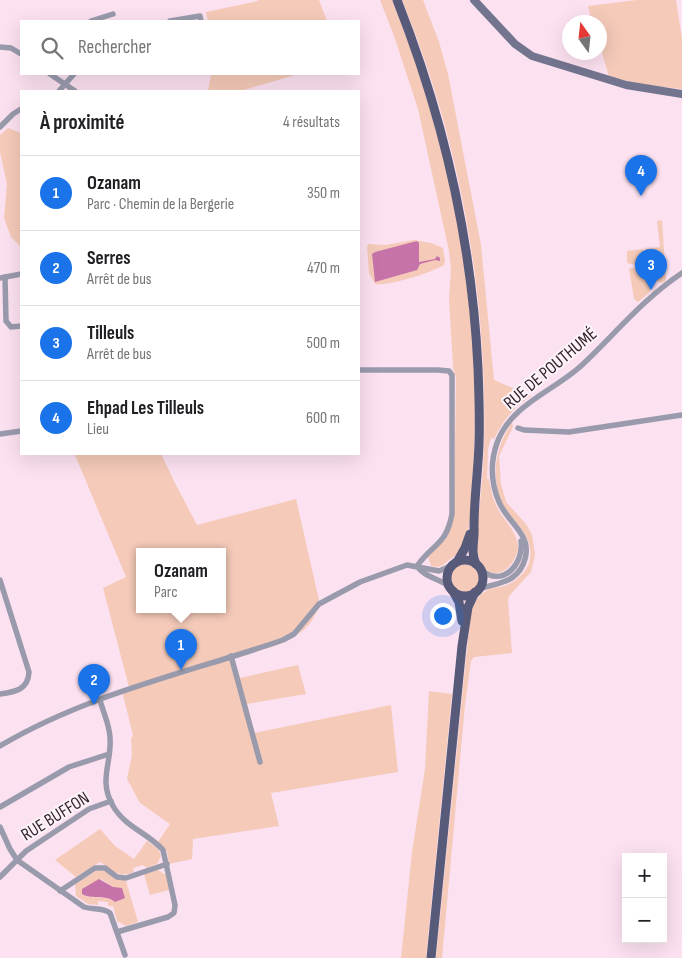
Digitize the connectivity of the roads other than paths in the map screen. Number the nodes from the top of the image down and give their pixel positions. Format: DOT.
graph roads {
  1 [pos="397,0"];
  2 [pos="474,0"];
  3 [pos="113,14"];
  4 [pos="94,20"];
  5 [pos="176,20"];
  6 [pos="201,20"];
  7 [pos="0,47"];
  8 [pos="20,53"];
  9 [pos="52,75"];
  10 [pos="73,75"];
  11 [pos="65,84"];
  12 [pos="60,90"];
  13 [pos="74,90"];
  14 [pos="682,94"];
  15 [pos="20,110"];
  16 [pos="0,128"];
  17 [pos="20,274"];
  18 [pos="2,277"];
  19 [pos="680,277"];
  20 [pos="20,326"];
  21 [pos="360,370"];
  22 [pos="682,415"];
  23 [pos="518,428"];
  24 [pos="20,431"];
  25 [pos="0,434"];
  26 [pos="474,522"];
  27 [pos="518,531"];
  28 [pos="455,563"];
  29 [pos="417,566"];
  30 [pos="478,567"];
  31 [pos="0,580"];
  32 [pos="451,589"];
  33 [pos="476,591"];
  34 [pos="462,646"];
  35 [pos="231,656"];
  36 [pos="0,694"];
  37 [pos="100,700"];
  38 [pos="0,746"];
  39 [pos="109,754"];
  40 [pos="260,762"];
  41 [pos="111,801"];
  42 [pos="0,807"];
  43 [pos="0,827"];
  44 [pos="18,860"];
  45 [pos="167,864"];
  46 [pos="0,878"];
  47 [pos="60,891"];
  48 [pos="117,932"];
  49 [pos="124,955"];
  50 [pos="431,958"];
  1 -- 26 [label="main road"];
  2 -- 14 [label="main road"];
  3 -- 4 [label="street"];
  5 -- 6 [label="street"];
  7 -- 8 [label="street"];
  9 -- 11 [label="street"];
  10 -- 11 [label="street"];
  11 -- 12 [label="street"];
  11 -- 13 [label="street"];
  15 -- 16 [label="street"];
  17 -- 18 [label="street"];
  18 -- 20 [label="street"];
  19 -- 27 [label="street, RUE DE POUTHUMÉ"];
  21 -- 29 [label="street"];
  22 -- 23 [label="street"];
  24 -- 25 [label="street"];
  26 -- 28 [label="main road"];
  26 -- 30 [label="main road"];
  27 -- 30 [label="street"];
  27 -- 33 [label="street, RUE DE POUTHUMÉ"];
  28 -- 29 [label="street"];
  28 -- 30 [label="main road"];
  28 -- 32 [label="main road"];
  29 -- 32 [label="street"];
  29 -- 35 [label="street"];
  30 -- 33 [label="main road"];
  31 -- 36 [label="street"];
  32 -- 33 [label="main road"];
  32 -- 34 [label="main road"];
  33 -- 34 [label="main road"];
  34 -- 50 [label="main road"];
  35 -- 37 [label="street"];
  35 -- 40 [label="street"];
  37 -- 38 [label="street"];
  37 -- 39 [label="street"];
  39 -- 41 [label="street"];
  39 -- 42 [label="street"];
  41 -- 44 [label="street, RUE BUFFON"];
  41 -- 45 [label="street"];
  43 -- 44 [label="street"];
  44 -- 46 [label="street, RUE BUFFON"];
  44 -- 47 [label="street"];
  45 -- 47 [label="street"];
  45 -- 48 [label="street"];
  47 -- 48 [label="street"];
  48 -- 49 [label="street"];
}
